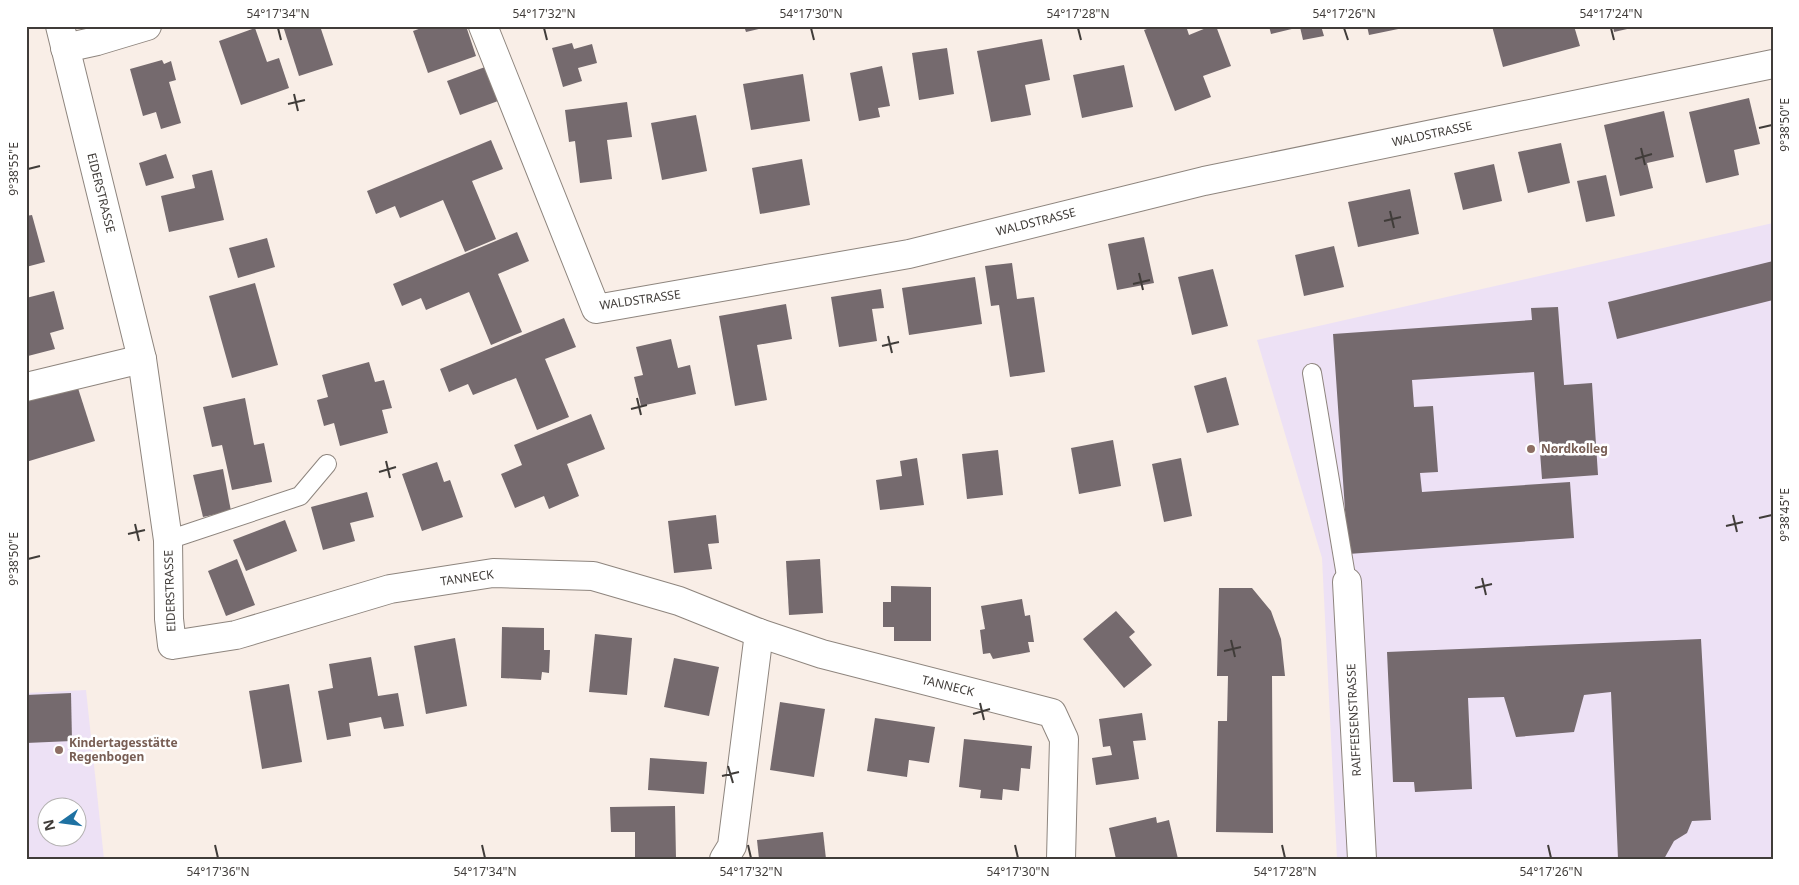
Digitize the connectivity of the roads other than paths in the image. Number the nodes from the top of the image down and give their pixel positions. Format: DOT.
graph roads {
  1 [pos="147,26"];
  2 [pos="483,26"];
  3 [pos="62,37"];
  4 [pos="1773,64"];
  5 [pos="142,359"];
  6 [pos="1312,373"];
  7 [pos="26,387"];
  8 [pos="327,464"];
  9 [pos="168,540"];
  10 [pos="1347,582"];
  11 [pos="759,634"];
  12 [pos="172,645"];
  13 [pos="724,859"];
  14 [pos="1061,859"];
  15 [pos="1362,859"];
  1 -- 3 [label="street"];
  2 -- 4 [label="street, WALDSTRASSE"];
  3 -- 5 [label="street, EIDERSTRASSE"];
  5 -- 7 [label="street"];
  5 -- 9 [label="street, EIDERSTRASSE"];
  6 -- 10 [label="lane"];
  8 -- 9 [label="lane"];
  9 -- 12 [label="street, EIDERSTRASSE"];
  10 -- 15 [label="street, RAIFFEISENSTRASSE"];
  11 -- 12 [label="street, TANNECK"];
  11 -- 13 [label="street"];
  11 -- 14 [label="street, TANNECK"];
}
